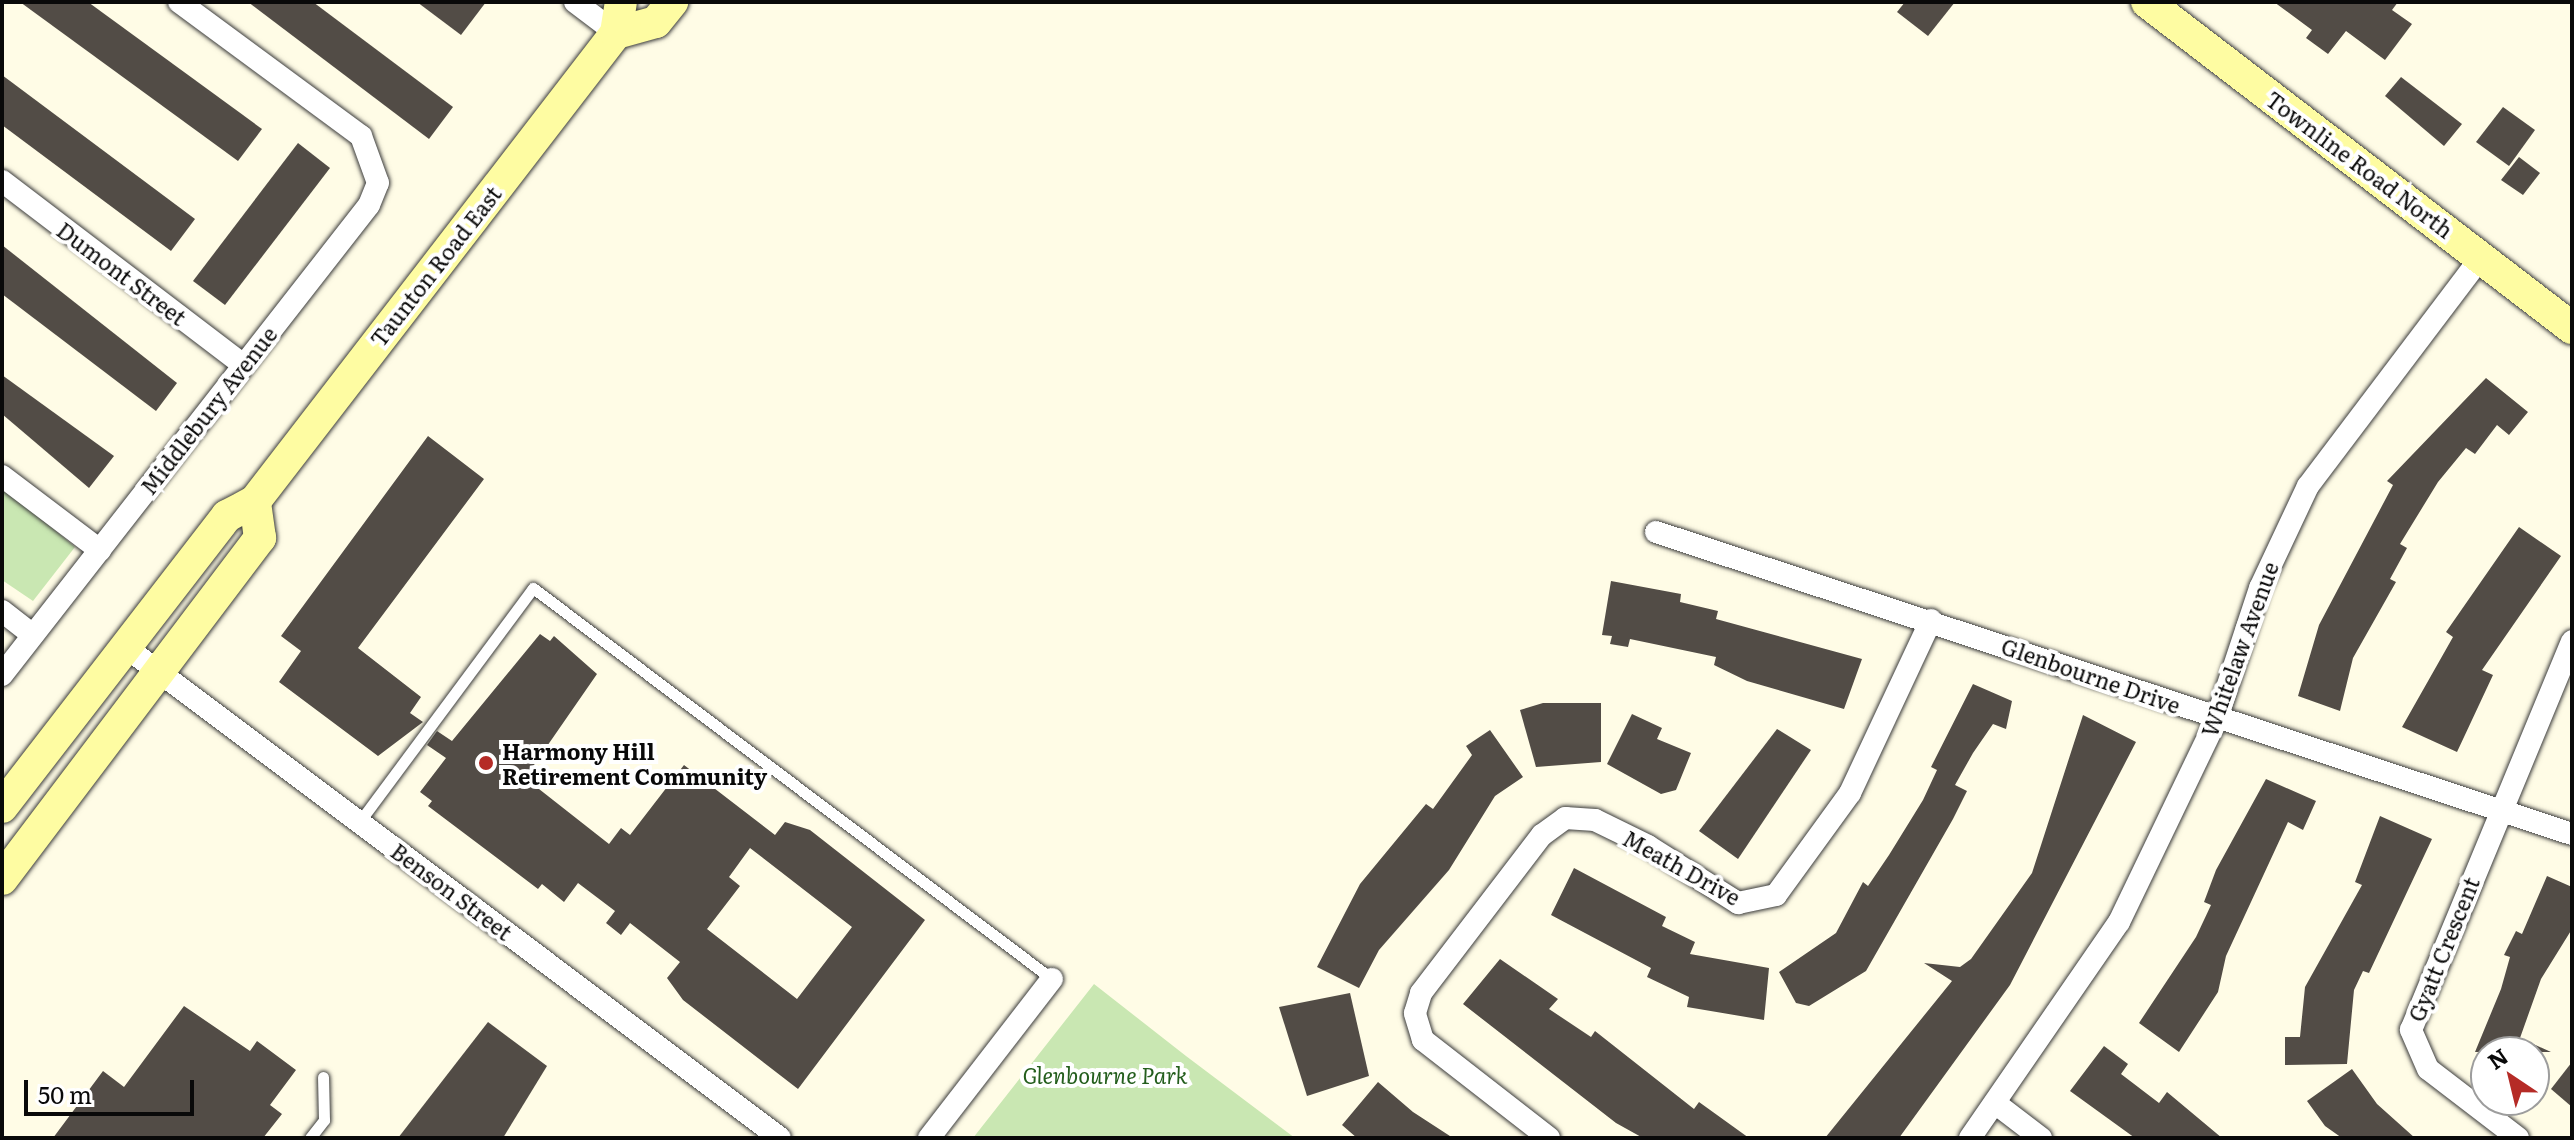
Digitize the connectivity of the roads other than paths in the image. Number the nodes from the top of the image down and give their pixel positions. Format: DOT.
graph roads {
  1 [pos="179,2"];
  2 [pos="575,2"];
  3 [pos="672,2"];
  4 [pos="2147,2"];
  5 [pos="618,17"];
  6 [pos="2,181"];
  7 [pos="2481,257"];
  8 [pos="2572,328"];
  9 [pos="242,364"];
  10 [pos="2,476"];
  11 [pos="255,501"];
  12 [pos="1656,532"];
  13 [pos="100,550"];
  14 [pos="2,611"];
  15 [pos="1931,620"];
  16 [pos="33,635"];
  17 [pos="2572,641"];
  18 [pos="123,645"];
  19 [pos="159,671"];
  20 [pos="2,675"];
  21 [pos="2217,718"];
  22 [pos="2,807"];
  23 [pos="2499,810"];
  24 [pos="360,821"];
  25 [pos="2572,834"];
  26 [pos="2,879"];
  27 [pos="1052,979"];
  28 [pos="323,1077"];
  29 [pos="1995,1103"];
  30 [pos="310,1138"];
  31 [pos="780,1138"];
  32 [pos="929,1138"];
  33 [pos="1549,1138"];
  34 [pos="1970,1138"];
  35 [pos="2041,1138"];
  36 [pos="2518,1138"];
  1 -- 9 [label="street, Middlebury Avenue"];
  2 -- 5 [label="street"];
  3 -- 5 [label="main road"];
  4 -- 7 [label="main road, Townline Road North"];
  5 -- 11 [label="main road, Taunton Road East"];
  6 -- 9 [label="street, Dumont Street"];
  7 -- 8 [label="main road, Townline Road North"];
  7 -- 21 [label="street, Whitelaw Avenue"];
  9 -- 13 [label="street, Middlebury Avenue"];
  10 -- 13 [label="street"];
  11 -- 18 [label="main road, Taunton Road East"];
  11 -- 19 [label="main road"];
  12 -- 15 [label="street, Glenbourne Drive"];
  13 -- 16 [label="street, Middlebury Avenue"];
  14 -- 16 [label="street"];
  15 -- 21 [label="street, Glenbourne Drive"];
  15 -- 33 [label="street, Meath Drive"];
  16 -- 20 [label="street, Middlebury Avenue"];
  17 -- 23 [label="street, Gyatt Crescent"];
  18 -- 19 [label="street, Benson Street"];
  18 -- 22 [label="main road, Taunton Road East"];
  19 -- 24 [label="street, Benson Street"];
  19 -- 26 [label="main road"];
  21 -- 23 [label="street, Glenbourne Drive"];
  21 -- 29 [label="street, Whitelaw Avenue"];
  23 -- 25 [label="street, Glenbourne Drive"];
  23 -- 36 [label="street, Gyatt Crescent"];
  24 -- 27 [label="lane"];
  24 -- 31 [label="street, Benson Street"];
  27 -- 32 [label="street"];
  28 -- 30 [label="lane"];
  29 -- 34 [label="street, Whitelaw Avenue"];
  29 -- 35 [label="street"];
}
